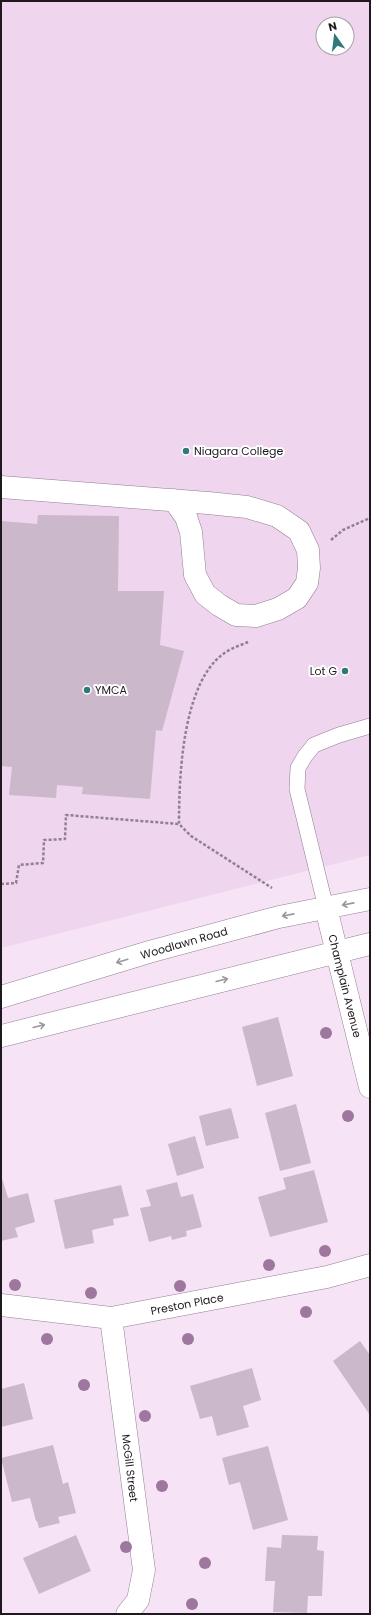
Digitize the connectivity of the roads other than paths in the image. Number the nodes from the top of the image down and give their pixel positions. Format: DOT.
graph roads {
  1 [pos="1,487"];
  2 [pos="174,500"];
  3 [pos="370,726"];
  4 [pos="370,899"];
  5 [pos="326,908"];
  6 [pos="370,944"];
  7 [pos="337,952"];
  8 [pos="1,997"];
  9 [pos="1,1036"];
  10 [pos="370,1087"];
  11 [pos="370,1265"];
  12 [pos="1,1305"];
  13 [pos="111,1318"];
  14 [pos="127,1614"];
  1 -- 2 [label="street"];
  2 -- 2 [label="street"];
  3 -- 5 [label="lane"];
  4 -- 5 [label="street, Woodlawn Road, one-way"];
  5 -- 7 [label="street, Champlain Avenue"];
  5 -- 8 [label="street, Woodlawn Road, one-way"];
  6 -- 7 [label="street"];
  9 -- 7 [label="street, one-way"];
  7 -- 10 [label="street, Champlain Avenue"];
  11 -- 13 [label="street, Preston Place"];
  12 -- 13 [label="street, Preston Place"];
  13 -- 14 [label="street, McGill Street"];
}
